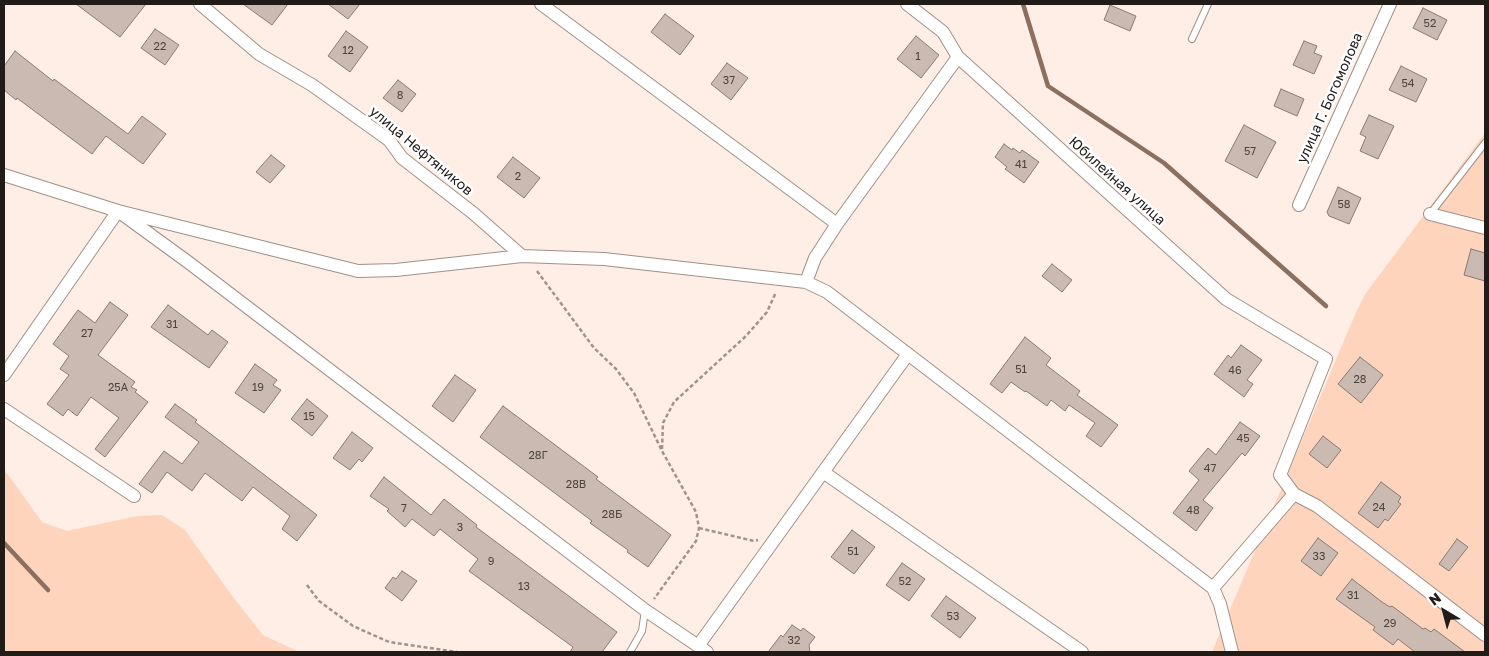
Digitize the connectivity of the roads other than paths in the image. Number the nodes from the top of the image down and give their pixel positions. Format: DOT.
graph roads {
  1 [pos="200,4"];
  2 [pos="540,4"];
  3 [pos="907,4"];
  4 [pos="1208,4"];
  5 [pos="1390,4"];
  6 [pos="1192,39"];
  7 [pos="958,57"];
  8 [pos="1485,143"];
  9 [pos="4,175"];
  10 [pos="1299,205"];
  11 [pos="118,211"];
  12 [pos="1430,214"];
  13 [pos="837,224"];
  14 [pos="1485,228"];
  15 [pos="522,256"];
  16 [pos="806,282"];
  17 [pos="908,354"];
  18 [pos="4,375"];
  19 [pos="4,409"];
  20 [pos="824,472"];
  21 [pos="1294,494"];
  22 [pos="134,496"];
  23 [pos="1213,588"];
  24 [pos="645,610"];
  25 [pos="1485,634"];
  26 [pos="702,649"];
  27 [pos="630,652"];
  28 [pos="1082,652"];
  29 [pos="1232,652"];
  1 -- 15 [label="street, улица Нефтяников"];
  2 -- 13 [label="street"];
  3 -- 7 [label="street, Юбилейная улица"];
  4 -- 6 [label="lane"];
  5 -- 10 [label="street, улица Г. Богомолова"];
  7 -- 13 [label="street"];
  7 -- 21 [label="street, Юбилейная улица"];
  8 -- 12 [label="lane"];
  9 -- 11 [label="street"];
  11 -- 15 [label="street"];
  11 -- 18 [label="street"];
  11 -- 24 [label="street"];
  12 -- 14 [label="street"];
  13 -- 16 [label="street"];
  15 -- 16 [label="street"];
  16 -- 17 [label="street"];
  17 -- 20 [label="street"];
  17 -- 23 [label="street"];
  19 -- 22 [label="street"];
  20 -- 26 [label="street"];
  20 -- 28 [label="street"];
  21 -- 23 [label="street"];
  21 -- 25 [label="street"];
  23 -- 29 [label="street"];
  24 -- 26 [label="street"];
  24 -- 27 [label="lane"];
}
